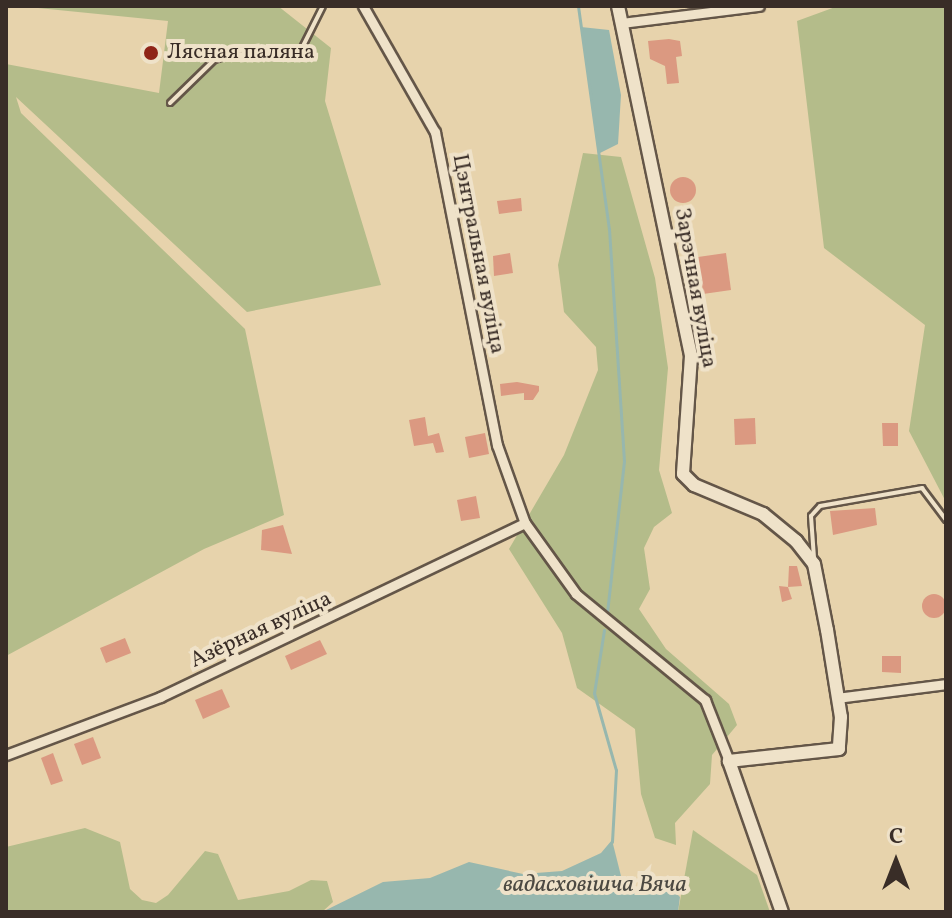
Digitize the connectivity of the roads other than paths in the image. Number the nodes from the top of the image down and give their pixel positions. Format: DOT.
graph roads {
  1 [pos="323,6"];
  2 [pos="363,6"];
  3 [pos="618,6"];
  4 [pos="759,6"];
  5 [pos="622,23"];
  6 [pos="170,103"];
  7 [pos="946,520"];
  8 [pos="525,523"];
  9 [pos="814,564"];
  10 [pos="946,684"];
  11 [pos="837,698"];
  12 [pos="6,755"];
  13 [pos="729,761"];
  14 [pos="782,912"];
  1 -- 6 [label="lane"];
  2 -- 8 [label="street, Цэнтральная вуліца"];
  3 -- 5 [label="street, Зарэчная вуліца"];
  4 -- 5 [label="street"];
  5 -- 9 [label="street, Зарэчная вуліца"];
  7 -- 9 [label="lane"];
  8 -- 12 [label="street, Азёрная вуліца"];
  8 -- 13 [label="street, Цэнтральная вуліца"];
  9 -- 11 [label="street"];
  10 -- 11 [label="street"];
  11 -- 13 [label="street"];
  13 -- 14 [label="street"];
}
